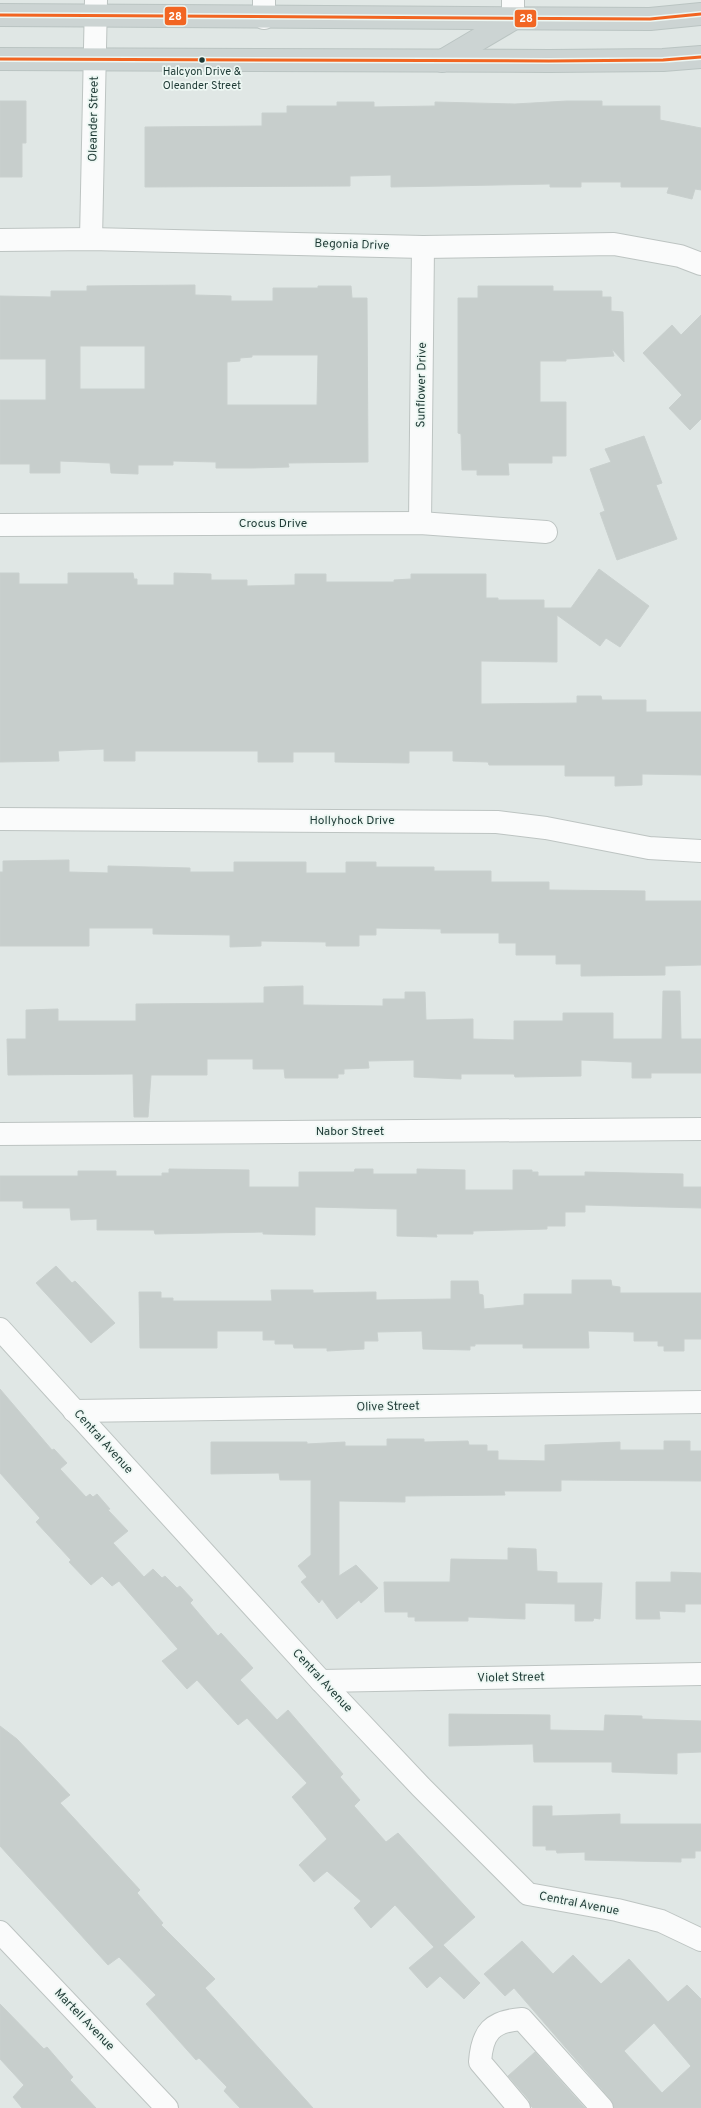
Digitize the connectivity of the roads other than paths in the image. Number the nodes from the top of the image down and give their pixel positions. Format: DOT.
graph roads {
  1 [pos="95,8"];
  2 [pos="264,9"];
  3 [pos="513,9"];
  4 [pos="701,14"];
  5 [pos="0,15"];
  6 [pos="701,58"];
  7 [pos="0,59"];
  8 [pos="96,60"];
  9 [pos="442,61"];
  10 [pos="91,238"];
  11 [pos="0,240"];
  12 [pos="423,247"];
  13 [pos="701,264"];
  14 [pos="420,523"];
  15 [pos="0,525"];
  16 [pos="546,532"];
  17 [pos="0,819"];
  18 [pos="701,851"];
  19 [pos="701,1129"];
  20 [pos="0,1134"];
  21 [pos="0,1329"];
  22 [pos="701,1402"];
  23 [pos="74,1411"];
  24 [pos="701,1674"];
  25 [pos="321,1681"];
  26 [pos="0,1932"];
  27 [pos="701,1940"];
  28 [pos="167,2108"];
  29 [pos="519,2108"];
  30 [pos="602,2108"];
  1 -- 2 [label="main road"];
  1 -- 5 [label="main road"];
  1 -- 8 [label="street, Oleander Street"];
  2 -- 3 [label="main road"];
  3 -- 4 [label="main road"];
  3 -- 9 [label="main road"];
  6 -- 9 [label="main road"];
  7 -- 8 [label="main road"];
  8 -- 9 [label="main road"];
  8 -- 10 [label="street, Oleander Street"];
  10 -- 11 [label="street, Begonia Drive"];
  10 -- 12 [label="street, Begonia Drive"];
  12 -- 13 [label="street, Begonia Drive"];
  12 -- 14 [label="street, Sunflower Drive"];
  14 -- 15 [label="street, Crocus Drive"];
  14 -- 16 [label="street, Crocus Drive"];
  17 -- 18 [label="street, Hollyhock Drive"];
  19 -- 20 [label="street, Nabor Street"];
  21 -- 23 [label="street, Central Avenue"];
  22 -- 23 [label="street, Olive Street"];
  23 -- 25 [label="street, Central Avenue"];
  24 -- 25 [label="street, Violet Street"];
  25 -- 27 [label="street, Central Avenue"];
  26 -- 28 [label="street, Martell Avenue"];
  29 -- 30 [label="street"];
}
